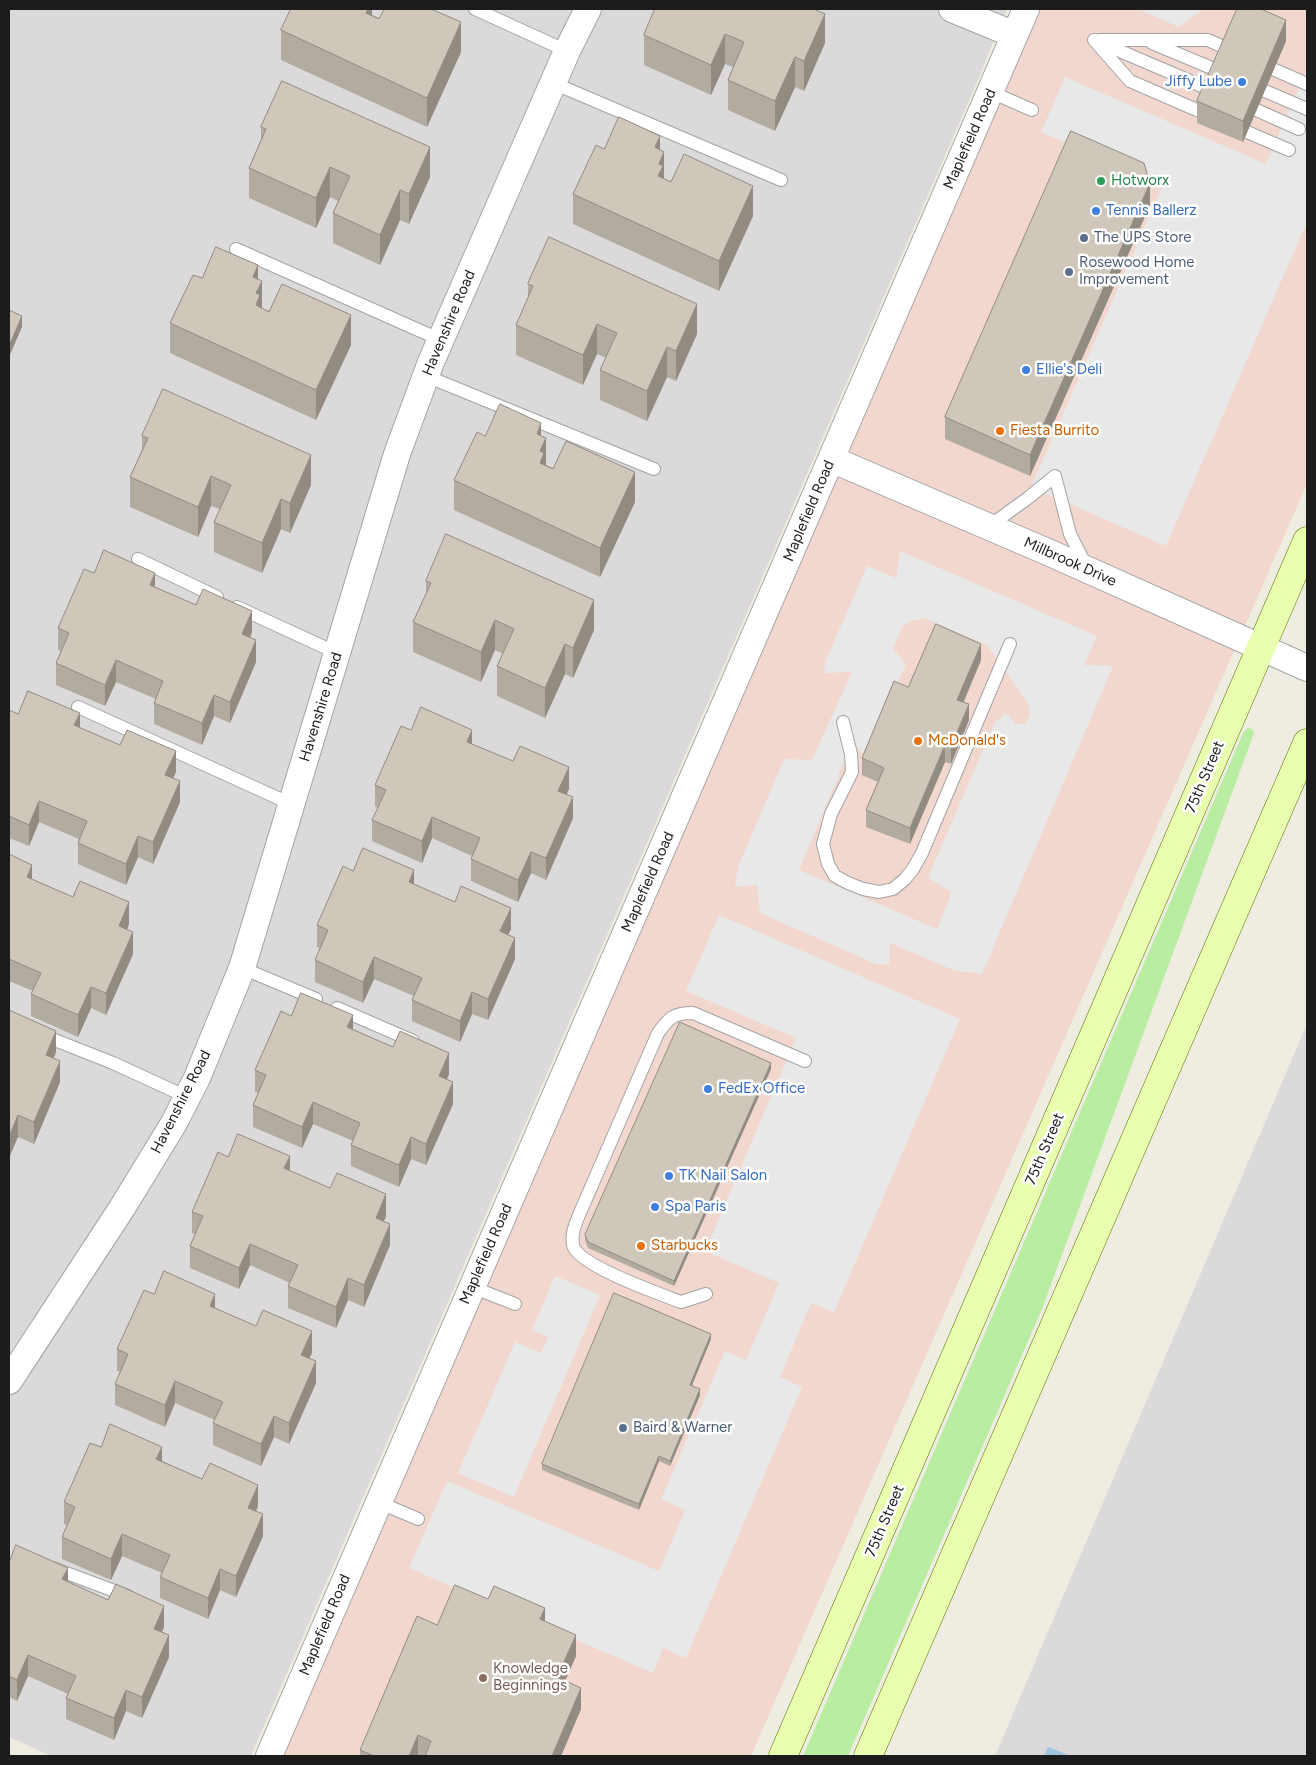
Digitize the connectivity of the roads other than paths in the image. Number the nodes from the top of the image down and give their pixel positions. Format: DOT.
graph roads {
  1 [pos="475,9"];
  2 [pos="588,9"];
  3 [pos="952,9"];
  4 [pos="1026,9"];
  5 [pos="1016,35"];
  6 [pos="1094,40"];
  7 [pos="1145,40"];
  8 [pos="567,51"];
  9 [pos="553,83"];
  10 [pos="1307,84"];
  11 [pos="991,92"];
  12 [pos="1307,109"];
  13 [pos="1032,110"];
  14 [pos="1299,128"];
  15 [pos="1289,150"];
  16 [pos="781,180"];
  17 [pos="236,249"];
  18 [pos="441,340"];
  19 [pos="426,376"];
  20 [pos="831,460"];
  21 [pos="654,469"];
  22 [pos="988,526"];
  23 [pos="1307,541"];
  24 [pos="138,559"];
  25 [pos="1087,570"];
  26 [pos="1010,644"];
  27 [pos="1261,647"];
  28 [pos="337,653"];
  29 [pos="1307,668"];
  30 [pos="78,707"];
  31 [pos="843,722"];
  32 [pos="1307,743"];
  33 [pos="291,804"];
  34 [pos="242,968"];
  35 [pos="26,1028"];
  36 [pos="417,1043"];
  37 [pos="805,1061"];
  38 [pos="187,1097"];
  39 [pos="472,1287"];
  40 [pos="706,1294"];
  41 [pos="515,1304"];
  42 [pos="11,1373"];
  43 [pos="378,1502"];
  44 [pos="418,1519"];
  45 [pos="44,1564"];
  46 [pos="142,1601"];
  47 [pos="269,1756"];
  48 [pos="783,1756"];
  49 [pos="868,1756"];
  1 -- 8 [label="lane"];
  2 -- 8 [label="street, Havenshire Road"];
  3 -- 5 [label="street"];
  4 -- 5 [label="street, Maplefield Road"];
  5 -- 11 [label="street, Maplefield Road"];
  6 -- 7 [label="lane"];
  6 -- 14 [label="lane"];
  6 -- 15 [label="lane"];
  7 -- 10 [label="lane"];
  7 -- 12 [label="lane"];
  8 -- 9 [label="street, Havenshire Road"];
  9 -- 16 [label="lane"];
  9 -- 18 [label="street, Havenshire Road"];
  11 -- 13 [label="lane"];
  11 -- 20 [label="street, Maplefield Road"];
  17 -- 18 [label="lane"];
  18 -- 19 [label="street, Havenshire Road"];
  19 -- 21 [label="lane"];
  19 -- 28 [label="street, Havenshire Road"];
  20 -- 22 [label="street, Millbrook Drive"];
  20 -- 39 [label="street, Maplefield Road"];
  22 -- 25 [label="street, Millbrook Drive"];
  22 -- 25 [label="lane"];
  23 -- 27 [label="main road, 75th Street"];
  24 -- 28 [label="lane"];
  25 -- 27 [label="street, Millbrook Drive"];
  26 -- 31 [label="lane"];
  27 -- 29 [label="street, Millbrook Drive"];
  27 -- 48 [label="main road, 75th Street"];
  28 -- 33 [label="street, Havenshire Road"];
  30 -- 33 [label="lane"];
  32 -- 49 [label="main road"];
  33 -- 34 [label="street, Havenshire Road"];
  34 -- 36 [label="lane"];
  34 -- 38 [label="street, Havenshire Road"];
  35 -- 38 [label="lane"];
  37 -- 40 [label="lane"];
  38 -- 42 [label="street, Havenshire Road"];
  39 -- 41 [label="lane"];
  39 -- 43 [label="street, Maplefield Road"];
  43 -- 44 [label="lane"];
  43 -- 47 [label="street, Maplefield Road"];
  45 -- 46 [label="lane"];
}
